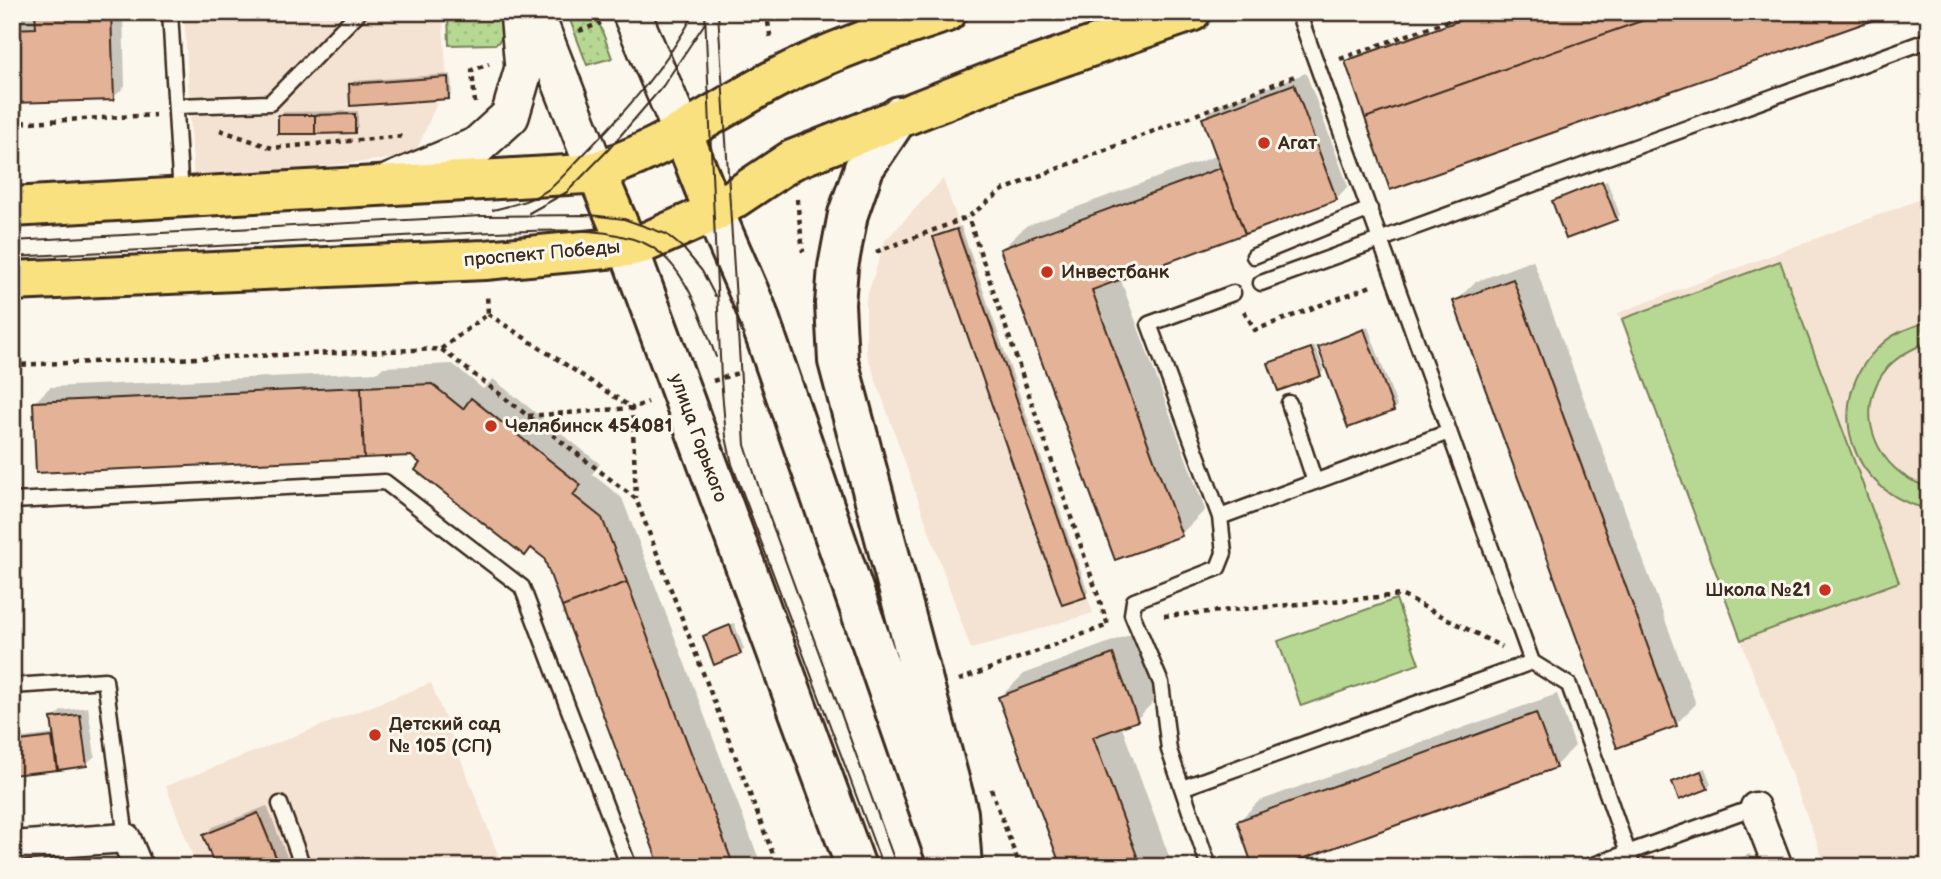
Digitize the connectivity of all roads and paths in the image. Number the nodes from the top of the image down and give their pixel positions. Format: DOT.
graph roads {
  1 [pos="170,12"];
  2 [pos="359,12"];
  3 [pos="519,12"];
  4 [pos="534,12"];
  5 [pos="631,12"];
  6 [pos="947,12"];
  7 [pos="1191,12"];
  8 [pos="1298,12"];
  9 [pos="1472,12"];
  10 [pos="869,25"];
  11 [pos="1929,40"];
  12 [pos="1318,67"];
  13 [pos="176,110"];
  14 [pos="899,116"];
  15 [pos="12,123"];
  16 [pos="683,134"];
  17 [pos="409,136"];
  18 [pos="596,171"];
  19 [pos="383,186"];
  20 [pos="181,198"];
  21 [pos="12,207"];
  22 [pos="1370,209"];
  23 [pos="714,212"];
  24 [pos="968,217"];
  25 [pos="1380,239"];
  26 [pos="628,247"];
  27 [pos="1254,256"];
  28 [pos="838,267"];
  29 [pos="1394,278"];
  30 [pos="12,281"];
  31 [pos="1261,283"];
  32 [pos="1233,293"];
  33 [pos="488,314"];
  34 [pos="12,365"];
  35 [pos="1289,403"];
  36 [pos="1449,432"];
  37 [pos="1315,482"];
  38 [pos="636,499"];
  39 [pos="12,501"];
  40 [pos="1220,517"];
  41 [pos="1134,619"];
  42 [pos="1108,625"];
  43 [pos="1532,662"];
  44 [pos="952,682"];
  45 [pos="12,686"];
  46 [pos="1182,788"];
  47 [pos="281,804"];
  48 [pos="1755,807"];
  49 [pos="126,838"];
  50 [pos="12,846"];
  51 [pos="1628,852"];
  52 [pos="138,867"];
  53 [pos="303,867"];
  54 [pos="629,867"];
  55 [pos="778,867"];
  56 [pos="856,867"];
  57 [pos="949,867"];
  58 [pos="962,867"];
  59 [pos="1209,867"];
  60 [pos="1588,867"];
  61 [pos="1633,867"];
  62 [pos="1778,867"];
  1 -- 13 [label="lane"];
  2 -- 13 [label="lane"];
  3 -- 19 [label="street"];
  4 -- 18 [label="street, улица Горького"];
  5 -- 16 [label="street"];
  6 -- 10 [label="main road"];
  7 -- 14 [label="main road, проспект Победы"];
  8 -- 12 [label="lane"];
  9 -- 12 [label="path"];
  10 -- 16 [label="main road"];
  11 -- 25 [label="lane"];
  12 -- 22 [label="lane"];
  12 -- 24 [label="path"];
  13 -- 15 [label="path"];
  13 -- 17 [label="path"];
  13 -- 20 [label="lane"];
  14 -- 23 [label="main road, проспект Победы"];
  14 -- 28 [label="main road"];
  16 -- 18 [label="main road"];
  16 -- 23 [label="main road"];
  18 -- 19 [label="main road"];
  18 -- 26 [label="main road, улица Горького"];
  19 -- 20 [label="main road"];
  20 -- 21 [label="main road"];
  22 -- 25 [label="lane"];
  22 -- 27 [label="lane"];
  23 -- 26 [label="main road, проспект Победы"];
  23 -- 57 [label="main road"];
  24 -- 28 [label="path"];
  24 -- 42 [label="path"];
  25 -- 29 [label="lane"];
  25 -- 31 [label="lane"];
  26 -- 30 [label="main road, проспект Победы"];
  26 -- 56 [label="main road, улица Горького"];
  28 -- 58 [label="main road"];
  29 -- 32 [label="path"];
  29 -- 36 [label="lane"];
  32 -- 40 [label="lane"];
  33 -- 38 [label="path"];
  34 -- 38 [label="path"];
  35 -- 37 [label="lane"];
  36 -- 37 [label="lane"];
  36 -- 43 [label="lane"];
  37 -- 40 [label="lane"];
  38 -- 55 [label="path"];
  39 -- 54 [label="lane"];
  40 -- 41 [label="lane"];
  41 -- 42 [label="path"];
  41 -- 43 [label="path"];
  41 -- 46 [label="lane"];
  42 -- 44 [label="path"];
  43 -- 46 [label="lane"];
  43 -- 51 [label="lane"];
  45 -- 49 [label="lane"];
  46 -- 59 [label="lane"];
  47 -- 53 [label="lane"];
  48 -- 51 [label="lane"];
  48 -- 62 [label="street"];
  49 -- 50 [label="street"];
  49 -- 52 [label="street"];
  51 -- 60 [label="lane"];
  51 -- 61 [label="lane"];
}
